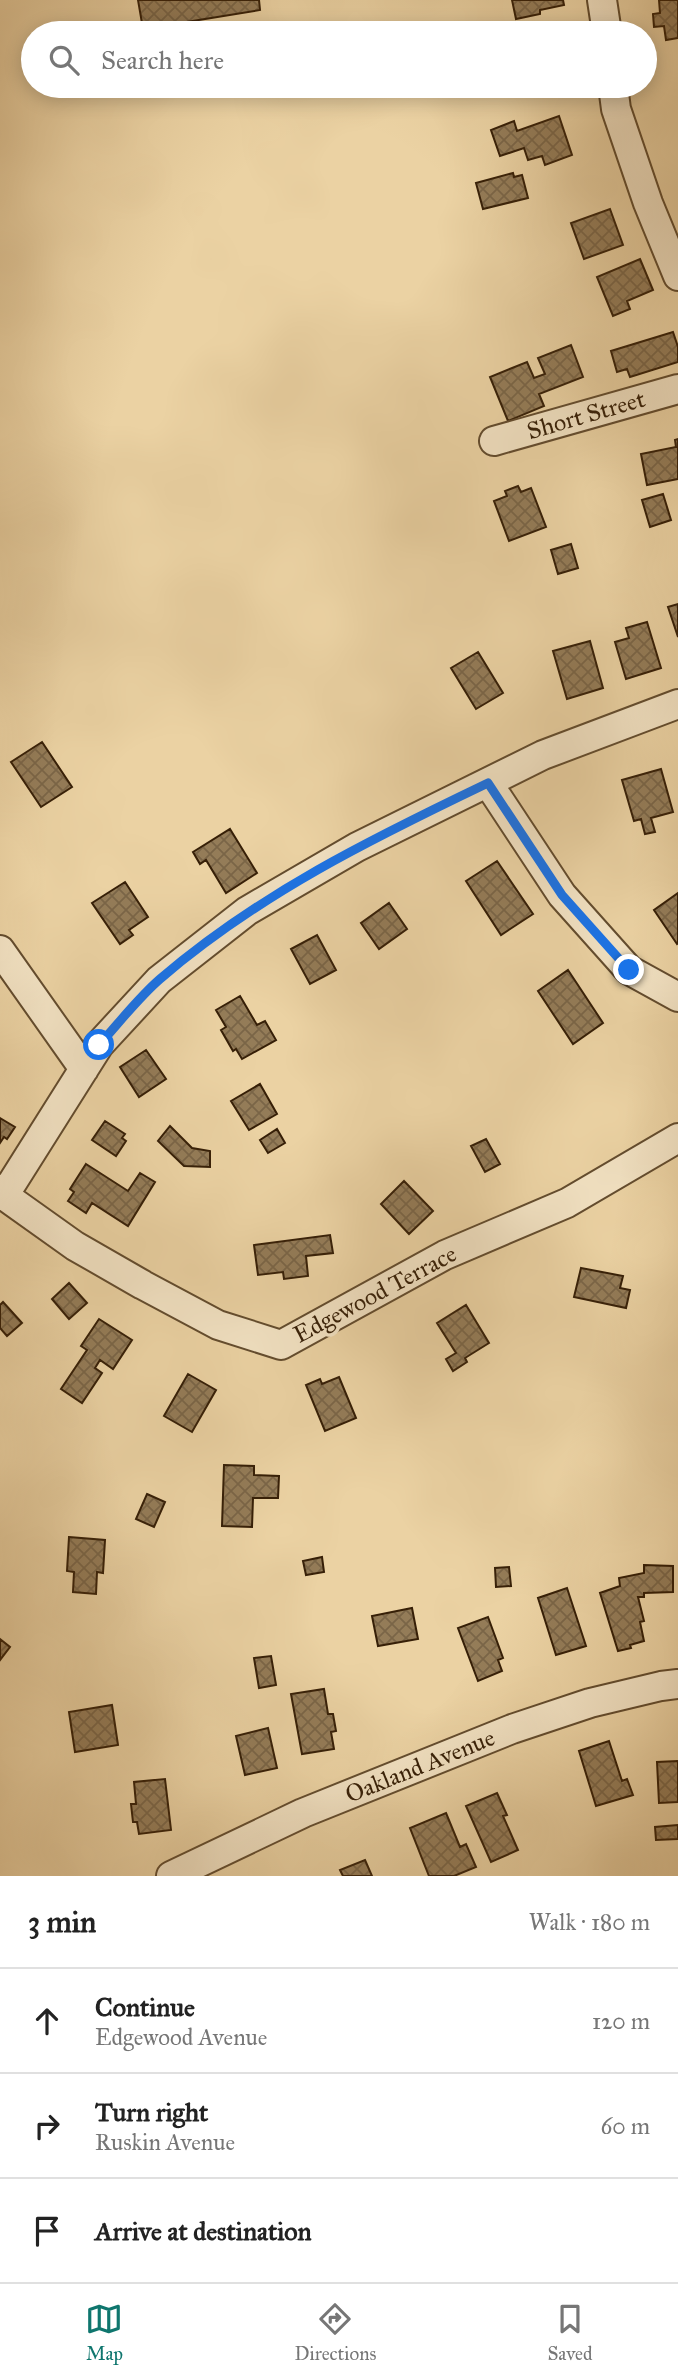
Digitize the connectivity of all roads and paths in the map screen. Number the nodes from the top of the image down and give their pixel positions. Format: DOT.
graph roads {
  1 [pos="602,0"];
  2 [pos="605,21"];
  3 [pos="614,98"];
  4 [pos="678,276"];
  5 [pos="678,389"];
  6 [pos="494,441"];
  7 [pos="678,704"];
  8 [pos="488,783"];
  9 [pos="0,950"];
  10 [pos="678,997"];
  11 [pos="84,1069"];
  12 [pos="678,1138"];
  13 [pos="1,1195"];
  14 [pos="678,1684"];
  15 [pos="171,1876"];
  1 -- 2 [label="street"];
  3 -- 4 [label="street"];
  5 -- 6 [label="street, Short Street"];
  7 -- 8 [label="street"];
  8 -- 10 [label="street"];
  8 -- 11 [label="street"];
  9 -- 11 [label="street"];
  11 -- 13 [label="street"];
  12 -- 13 [label="street, Edgewood Terrace"];
  14 -- 15 [label="street, Oakland Avenue"];
}
